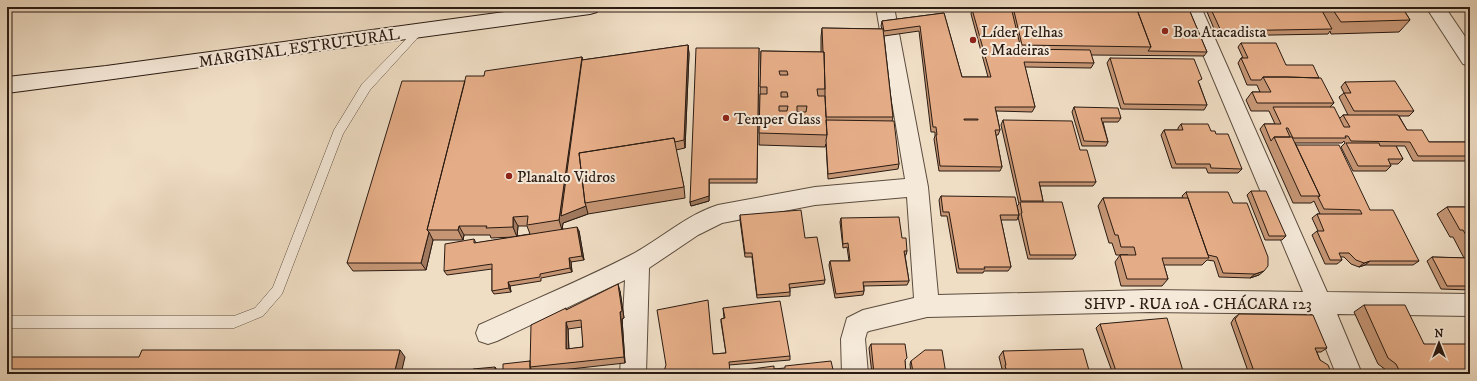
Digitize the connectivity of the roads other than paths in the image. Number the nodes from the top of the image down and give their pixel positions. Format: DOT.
graph roads {
  1 [pos="590,7"];
  2 [pos="885,7"];
  3 [pos="1192,7"];
  4 [pos="1435,7"];
  5 [pos="419,31"];
  6 [pos="1470,59"];
  7 [pos="7,85"];
  8 [pos="917,187"];
  9 [pos="638,263"];
  10 [pos="1320,303"];
  11 [pos="1470,305"];
  12 [pos="927,306"];
  13 [pos="7,322"];
  14 [pos="488,333"];
  15 [pos="633,374"];
  16 [pos="855,374"];
  17 [pos="1349,374"];
  1 -- 5 [label="street, MARGINAL ESTRUTURAL"];
  2 -- 8 [label="street"];
  3 -- 10 [label="street"];
  4 -- 6 [label="street"];
  5 -- 7 [label="street, MARGINAL ESTRUTURAL"];
  5 -- 13 [label="lane"];
  8 -- 9 [label="street"];
  8 -- 12 [label="street"];
  9 -- 14 [label="street"];
  9 -- 15 [label="street"];
  10 -- 11 [label="street, SHVP - RUA 10A - CHÁCARA 123"];
  10 -- 12 [label="street, SHVP - RUA 10A - CHÁCARA 123"];
  10 -- 17 [label="street"];
  12 -- 16 [label="street, SHVP - RUA 10A - CHÁCARA 123"];
}
